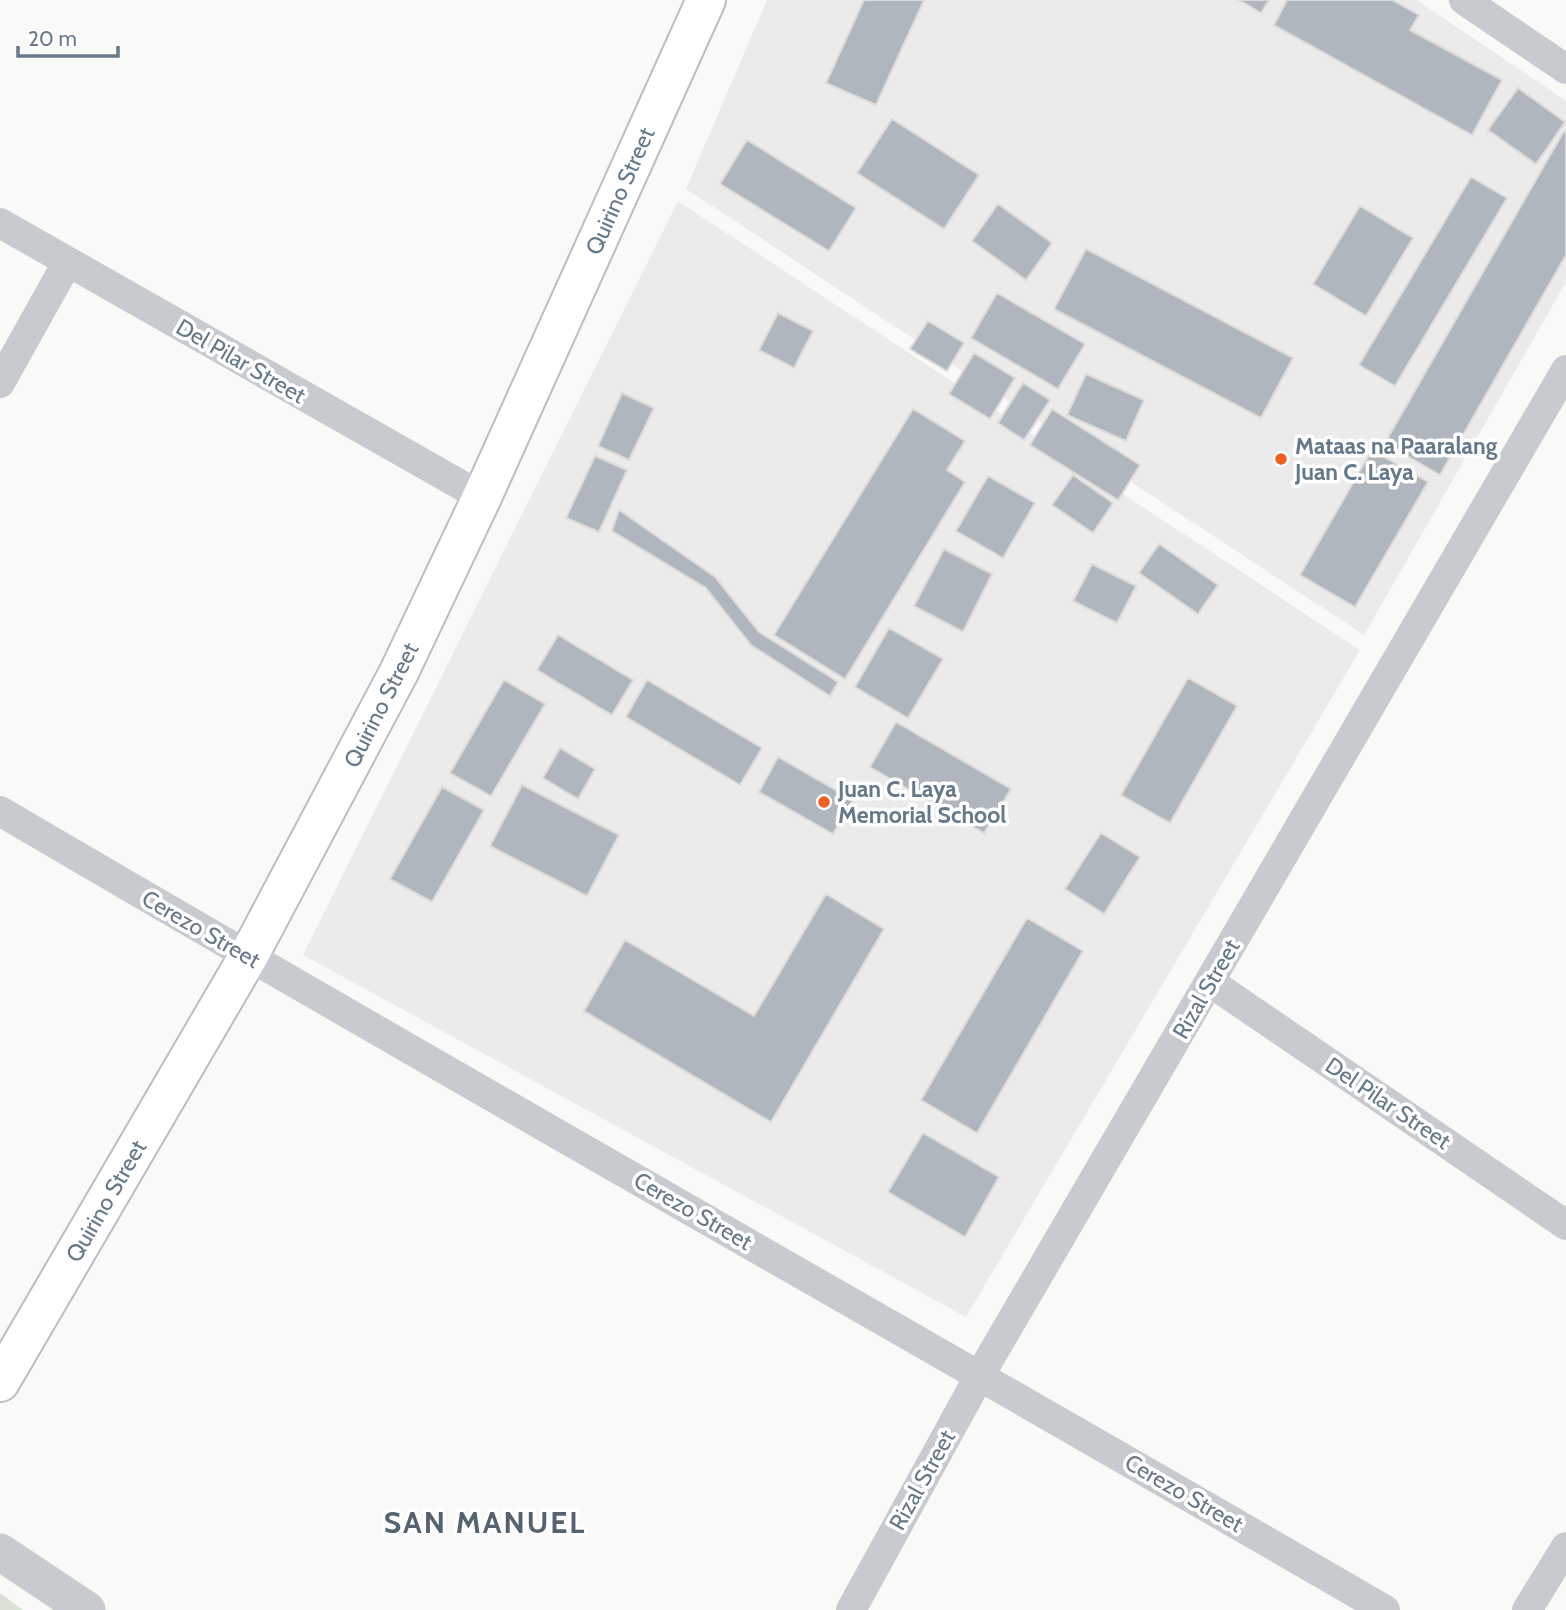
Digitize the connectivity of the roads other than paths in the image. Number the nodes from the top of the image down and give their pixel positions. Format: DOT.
graph roads {
  1 [pos="706,0"];
  2 [pos="1464,0"];
  3 [pos="1566,69"];
  4 [pos="0,223"];
  5 [pos="67,262"];
  6 [pos="1566,370"];
  7 [pos="0,383"];
  8 [pos="482,497"];
  9 [pos="0,811"];
  10 [pos="248,957"];
  11 [pos="1210,982"];
  12 [pos="1566,1225"];
  13 [pos="981,1375"];
  14 [pos="0,1382"];
  15 [pos="1566,1547"];
  16 [pos="0,1552"];
  17 [pos="87,1610"];
  18 [pos="851,1610"];
  19 [pos="1385,1610"];
  20 [pos="1527,1610"];
  1 -- 8 [label="main road, Quirino Street"];
  2 -- 3 [label="street"];
  4 -- 5 [label="street, Del Pilar Street"];
  5 -- 7 [label="street"];
  5 -- 8 [label="street, Del Pilar Street"];
  6 -- 11 [label="street, Rizal Street"];
  8 -- 10 [label="main road, Quirino Street"];
  9 -- 10 [label="street, Cerezo Street"];
  10 -- 13 [label="street, Cerezo Street"];
  10 -- 14 [label="main road, Quirino Street"];
  11 -- 12 [label="street, Del Pilar Street"];
  11 -- 13 [label="street, Rizal Street"];
  13 -- 18 [label="street, Rizal Street"];
  13 -- 19 [label="street, Cerezo Street"];
  15 -- 20 [label="street"];
  16 -- 17 [label="street"];
}
